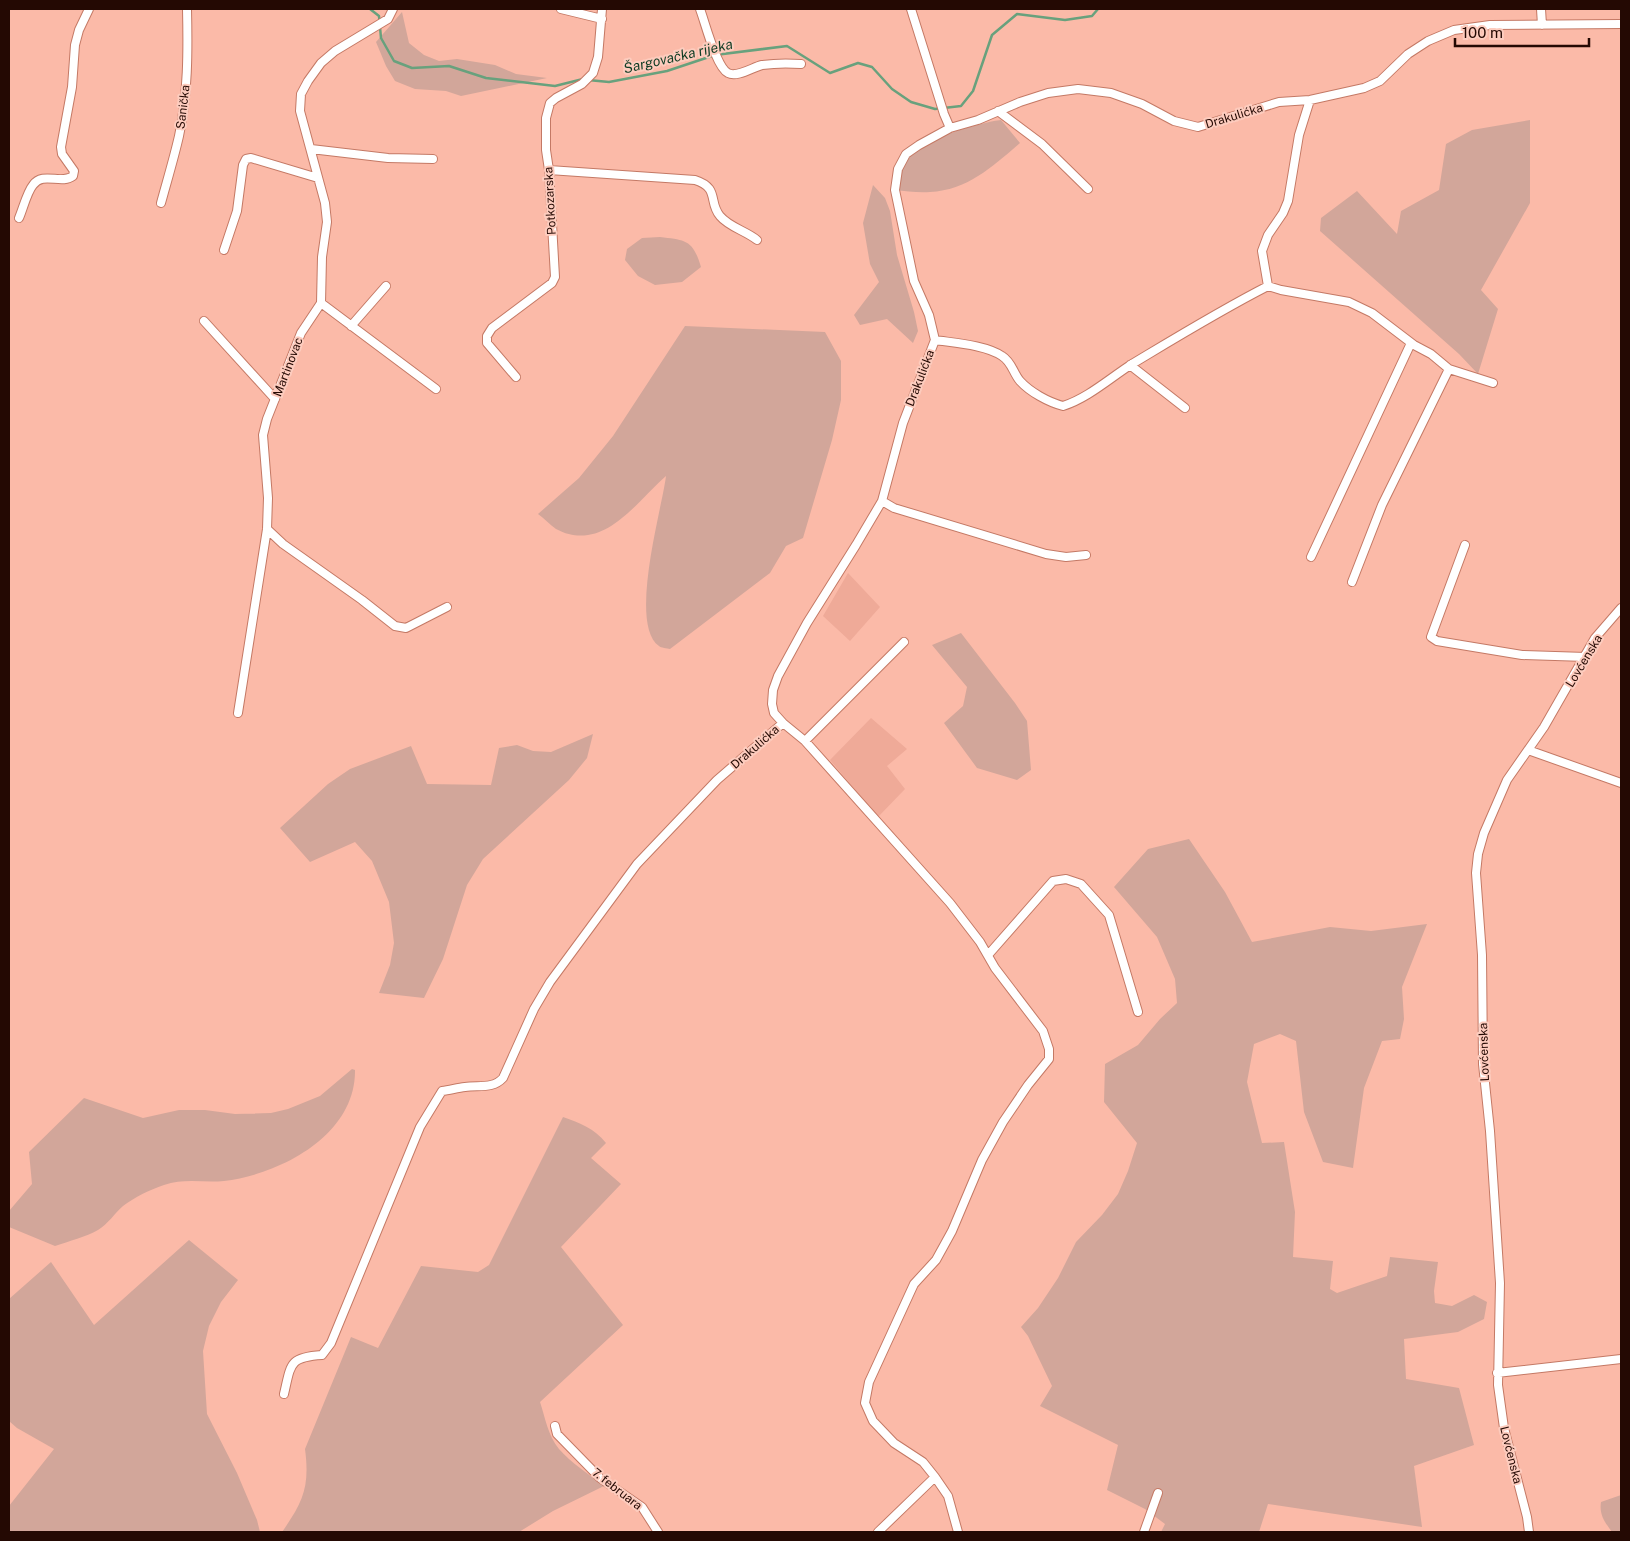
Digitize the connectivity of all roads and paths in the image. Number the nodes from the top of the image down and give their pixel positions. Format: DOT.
graph roads {
  1 [pos="89,9"];
  2 [pos="187,9"];
  3 [pos="393,9"];
  4 [pos="560,9"];
  5 [pos="602,9"];
  6 [pos="700,9"];
  7 [pos="911,9"];
  8 [pos="1541,9"];
  9 [pos="602,19"];
  10 [pos="1621,24"];
  11 [pos="1542,25"];
  12 [pos="802,64"];
  13 [pos="1310,100"];
  14 [pos="998,111"];
  15 [pos="950,128"];
  16 [pos="311,149"];
  17 [pos="432,160"];
  18 [pos="549,170"];
  19 [pos="318,178"];
  20 [pos="1088,189"];
  21 [pos="161,203"];
  22 [pos="19,218"];
  23 [pos="757,240"];
  24 [pos="224,250"];
  25 [pos="386,286"];
  26 [pos="1268,286"];
  27 [pos="321,303"];
  28 [pos="204,321"];
  29 [pos="352,326"];
  30 [pos="935,340"];
  31 [pos="1411,343"];
  32 [pos="1130,365"];
  33 [pos="1449,369"];
  34 [pos="516,377"];
  35 [pos="1493,383"];
  36 [pos="436,389"];
  37 [pos="275,399"];
  38 [pos="1185,408"];
  39 [pos="882,501"];
  40 [pos="267,529"];
  41 [pos="1465,545"];
  42 [pos="1086,556"];
  43 [pos="1311,557"];
  44 [pos="1352,582"];
  45 [pos="447,607"];
  46 [pos="1621,608"];
  47 [pos="904,642"];
  48 [pos="1586,656"];
  49 [pos="238,713"];
  50 [pos="783,723"];
  51 [pos="805,742"];
  52 [pos="1528,750"];
  53 [pos="1621,783"];
  54 [pos="988,955"];
  55 [pos="1138,1012"];
  56 [pos="1621,1359"];
  57 [pos="1497,1373"];
  58 [pos="284,1394"];
  59 [pos="555,1426"];
  60 [pos="935,1477"];
  61 [pos="1158,1493"];
  62 [pos="658,1532"];
  63 [pos="878,1532"];
  64 [pos="958,1532"];
  65 [pos="1144,1532"];
  66 [pos="1529,1532"];
  1 -- 22 [label="street"];
  2 -- 21 [label="street, Sanička"];
  3 -- 16 [label="street"];
  4 -- 9 [label="street"];
  5 -- 9 [label="street, Potkozarska"];
  6 -- 12 [label="street"];
  7 -- 15 [label="street"];
  8 -- 11 [label="street"];
  9 -- 18 [label="street, Potkozarska"];
  10 -- 11 [label="street, Drakulićka"];
  11 -- 13 [label="street, Drakulićka"];
  13 -- 14 [label="street, Drakulićka"];
  13 -- 26 [label="street"];
  14 -- 15 [label="street, Drakulićka"];
  14 -- 20 [label="street"];
  15 -- 30 [label="street, Drakulićka"];
  16 -- 17 [label="street"];
  16 -- 19 [label="street"];
  18 -- 23 [label="street"];
  18 -- 34 [label="street, Potkozarska"];
  19 -- 24 [label="street"];
  19 -- 27 [label="street"];
  25 -- 29 [label="street"];
  26 -- 31 [label="street"];
  26 -- 32 [label="street"];
  27 -- 29 [label="street"];
  27 -- 37 [label="street, Martinovac"];
  28 -- 37 [label="street"];
  29 -- 36 [label="street"];
  30 -- 32 [label="street"];
  30 -- 39 [label="street, Drakulićka"];
  31 -- 33 [label="street"];
  31 -- 43 [label="street"];
  32 -- 38 [label="street"];
  33 -- 35 [label="street"];
  33 -- 44 [label="street"];
  37 -- 40 [label="street, Martinovac"];
  39 -- 42 [label="street"];
  39 -- 50 [label="street, Drakulićka"];
  40 -- 45 [label="street"];
  40 -- 49 [label="street, Martinovac"];
  41 -- 48 [label="street"];
  46 -- 48 [label="street, Lovćenska"];
  47 -- 51 [label="street"];
  48 -- 52 [label="street, Lovćenska"];
  50 -- 51 [label="street"];
  50 -- 58 [label="street, Drakulićka"];
  51 -- 54 [label="street"];
  52 -- 53 [label="street"];
  52 -- 57 [label="street, Lovćenska"];
  54 -- 55 [label="street"];
  54 -- 60 [label="street"];
  56 -- 57 [label="street"];
  57 -- 66 [label="street, Lovćenska"];
  59 -- 62 [label="street, 7. februara"];
  60 -- 63 [label="street"];
  60 -- 64 [label="street"];
  61 -- 65 [label="street"];
}
